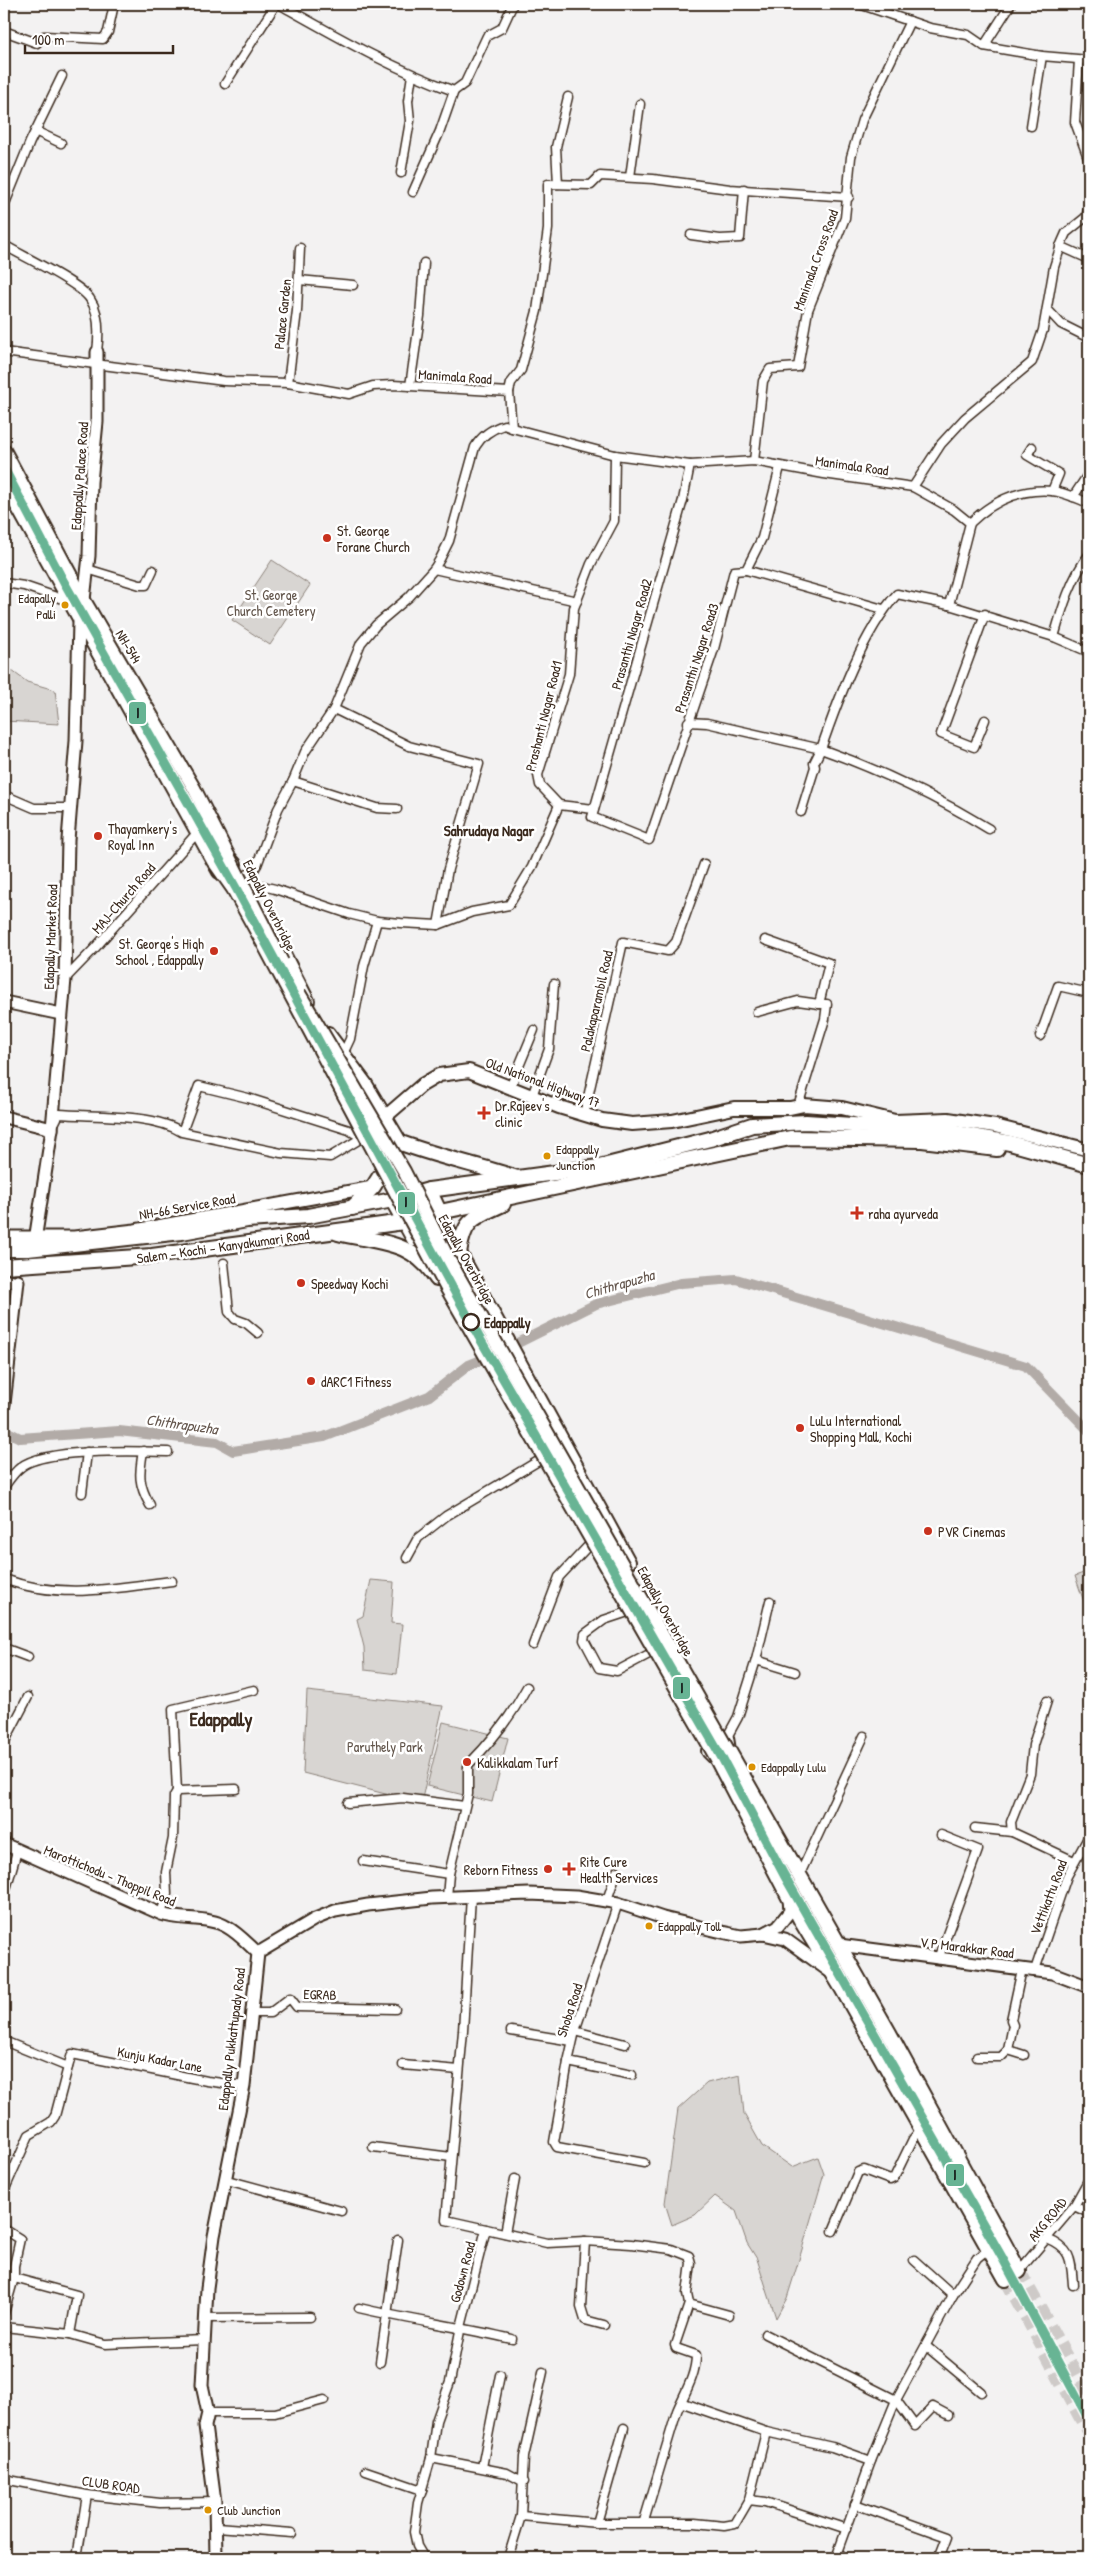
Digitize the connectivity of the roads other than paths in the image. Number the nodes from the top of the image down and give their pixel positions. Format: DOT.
graph roads {
  1 [pos="114,4"];
  2 [pos="278,4"];
  3 [pos="513,4"];
  4 [pos="859,4"];
  5 [pos="1011,4"];
  6 [pos="910,21"];
  7 [pos="4,31"];
  8 [pos="44,36"];
  9 [pos="36,44"];
  10 [pos="984,46"];
  11 [pos="1042,56"];
  12 [pos="1080,60"];
  13 [pos="1089,60"];
  14 [pos="412,75"];
  15 [pos="62,76"];
  16 [pos="225,84"];
  17 [pos="454,91"];
  18 [pos="568,97"];
  19 [pos="640,104"];
  20 [pos="1031,126"];
  21 [pos="35,131"];
  22 [pos="61,144"];
  23 [pos="1089,160"];
  24 [pos="402,172"];
  25 [pos="630,177"];
  26 [pos="558,184"];
  27 [pos="744,189"];
  28 [pos="413,192"];
  29 [pos="848,197"];
  30 [pos="4,206"];
  31 [pos="1089,207"];
  32 [pos="691,235"];
  33 [pos="4,245"];
  34 [pos="1060,246"];
  35 [pos="300,248"];
  36 [pos="1089,258"];
  37 [pos="424,263"];
  38 [pos="299,280"];
  39 [pos="353,285"];
  40 [pos="1047,309"];
  41 [pos="1089,338"];
  42 [pos="4,352"];
  43 [pos="97,358"];
  44 [pos="288,383"];
  45 [pos="410,386"];
  46 [pos="509,392"];
  47 [pos="512,428"];
  48 [pos="1032,447"];
  49 [pos="4,450"];
  50 [pos="615,455"];
  51 [pos="754,461"];
  52 [pos="690,465"];
  53 [pos="780,467"];
  54 [pos="1089,473"];
  55 [pos="4,483"];
  56 [pos="913,487"];
  57 [pos="1052,491"];
  58 [pos="1073,498"];
  59 [pos="1089,503"];
  60 [pos="970,523"];
  61 [pos="1089,555"];
  62 [pos="87,569"];
  63 [pos="434,569"];
  64 [pos="153,570"];
  65 [pos="746,570"];
  66 [pos="4,583"];
  67 [pos="84,600"];
  68 [pos="68,601"];
  69 [pos="577,601"];
  70 [pos="949,604"];
  71 [pos="883,609"];
  72 [pos="985,614"];
  73 [pos="96,620"];
  74 [pos="81,626"];
  75 [pos="1054,637"];
  76 [pos="1089,652"];
  77 [pos="334,709"];
  78 [pos="985,720"];
  79 [pos="688,722"];
  80 [pos="821,749"];
  81 [pos="178,760"];
  82 [pos="162,770"];
  83 [pos="293,781"];
  84 [pos="4,795"];
  85 [pos="559,805"];
  86 [pos="70,808"];
  87 [pos="397,809"];
  88 [pos="594,809"];
  89 [pos="801,812"];
  90 [pos="989,829"];
  91 [pos="198,833"];
  92 [pos="229,857"];
  93 [pos="214,862"];
  94 [pos="704,864"];
  95 [pos="244,879"];
  96 [pos="377,921"];
  97 [pos="438,925"];
  98 [pos="765,940"];
  99 [pos="65,979"];
  100 [pos="554,984"];
  101 [pos="1089,993"];
  102 [pos="4,1002"];
  103 [pos="819,1004"];
  104 [pos="757,1012"];
  105 [pos="61,1014"];
  106 [pos="534,1030"];
  107 [pos="1040,1036"];
  108 [pos="343,1054"];
  109 [pos="510,1088"];
  110 [pos="532,1096"];
  111 [pos="798,1106"];
  112 [pos="584,1115"];
  113 [pos="4,1117"];
  114 [pos="386,1117"];
  115 [pos="896,1124"];
  116 [pos="52,1129"];
  117 [pos="182,1132"];
  118 [pos="360,1136"];
  119 [pos="402,1143"];
  120 [pos="1089,1150"];
  121 [pos="1089,1165"];
  122 [pos="1089,1174"];
  123 [pos="520,1179"];
  124 [pos="377,1182"];
  125 [pos="429,1190"];
  126 [pos="524,1195"];
  127 [pos="393,1200"];
  128 [pos="352,1208"];
  129 [pos="440,1212"];
  130 [pos="404,1222"];
  131 [pos="328,1230"];
  132 [pos="4,1237"];
  133 [pos="31,1244"];
  134 [pos="4,1249"];
  135 [pos="459,1253"];
  136 [pos="224,1263"];
  137 [pos="4,1266"];
  138 [pos="4,1281"];
  139 [pos="444,1290"];
  140 [pos="258,1333"];
  141 [pos="4,1404"];
  142 [pos="143,1451"];
  143 [pos="87,1452"];
  144 [pos="168,1452"];
  145 [pos="540,1460"];
  146 [pos="4,1487"];
  147 [pos="82,1493"];
  148 [pos="150,1506"];
  149 [pos="590,1545"];
  150 [pos="407,1558"];
  151 [pos="4,1580"];
  152 [pos="172,1581"];
  153 [pos="770,1601"];
  154 [pos="628,1612"];
  155 [pos="533,1645"];
  156 [pos="4,1648"];
  157 [pos="652,1653"];
  158 [pos="28,1658"];
  159 [pos="756,1660"];
  160 [pos="795,1672"];
  161 [pos="527,1687"];
  162 [pos="254,1690"];
  163 [pos="28,1697"];
  164 [pos="1048,1701"];
  165 [pos="864,1736"];
  166 [pos="4,1743"];
  167 [pos="724,1749"];
  168 [pos="236,1789"];
  169 [pos="176,1791"];
  170 [pos="348,1803"];
  171 [pos="464,1806"];
  172 [pos="975,1828"];
  173 [pos="1012,1832"];
  174 [pos="941,1835"];
  175 [pos="1089,1836"];
  176 [pos="4,1844"];
  177 [pos="17,1851"];
  178 [pos="364,1860"];
  179 [pos="1074,1861"];
  180 [pos="617,1872"];
  181 [pos="449,1874"];
  182 [pos="800,1874"];
  183 [pos="4,1896"];
  184 [pos="471,1896"];
  185 [pos="788,1896"];
  186 [pos="447,1897"];
  187 [pos="612,1902"];
  188 [pos="161,1914"];
  189 [pos="763,1934"];
  190 [pos="839,1945"];
  191 [pos="258,1953"];
  192 [pos="938,1958"];
  193 [pos="1022,1969"];
  194 [pos="1035,1970"];
  195 [pos="1089,1987"];
  196 [pos="842,1988"];
  197 [pos="395,2009"];
  198 [pos="252,2013"];
  199 [pos="511,2031"];
  200 [pos="575,2031"];
  201 [pos="4,2041"];
  202 [pos="572,2041"];
  203 [pos="625,2044"];
  204 [pos="1008,2050"];
  205 [pos="1024,2054"];
  206 [pos="977,2057"];
  207 [pos="568,2062"];
  208 [pos="403,2065"];
  209 [pos="68,2067"];
  210 [pos="459,2070"];
  211 [pos="632,2075"];
  212 [pos="244,2086"];
  213 [pos="921,2129"];
  214 [pos="373,2147"];
  215 [pos="452,2157"];
  216 [pos="644,2163"];
  217 [pos="515,2179"];
  218 [pos="1089,2179"];
  219 [pos="226,2180"];
  220 [pos="4,2191"];
  221 [pos="1074,2206"];
  222 [pos="341,2211"];
  223 [pos="1089,2213"];
  224 [pos="4,2229"];
  225 [pos="486,2229"];
  226 [pos="833,2231"];
  227 [pos="504,2233"];
  228 [pos="1047,2239"];
  229 [pos="398,2240"];
  230 [pos="585,2241"];
  231 [pos="988,2248"];
  232 [pos="914,2260"];
  233 [pos="1019,2271"];
  234 [pos="14,2278"];
  235 [pos="1006,2279"];
  236 [pos="1073,2285"];
  237 [pos="953,2296"];
  238 [pos="689,2304"];
  239 [pos="359,2308"];
  240 [pos="4,2313"];
  241 [pos="389,2315"];
  242 [pos="730,2315"];
  243 [pos="310,2317"];
  244 [pos="205,2318"];
  245 [pos="604,2325"];
  246 [pos="4,2327"];
  247 [pos="461,2327"];
  248 [pos="70,2334"];
  249 [pos="765,2334"];
  250 [pos="512,2339"];
  251 [pos="204,2340"];
  252 [pos="926,2346"];
  253 [pos="380,2362"];
  254 [pos="543,2372"];
  255 [pos="500,2375"];
  256 [pos="981,2392"];
  257 [pos="324,2400"];
  258 [pos="896,2400"];
  259 [pos="683,2403"];
  260 [pos="208,2414"];
  261 [pos="948,2415"];
  262 [pos="624,2428"];
  263 [pos="766,2432"];
  264 [pos="431,2458"];
  265 [pos="871,2461"];
  266 [pos="482,2467"];
  267 [pos="366,2471"];
  268 [pos="4,2479"];
  269 [pos="524,2482"];
  270 [pos="422,2490"];
  271 [pos="88,2495"];
  272 [pos="749,2500"];
  273 [pos="215,2502"];
  274 [pos="855,2504"];
  275 [pos="521,2516"];
  276 [pos="644,2521"];
  277 [pos="597,2523"];
  278 [pos="217,2527"];
  279 [pos="847,2529"];
  280 [pos="292,2533"];
  281 [pos="77,2558"];
  282 [pos="216,2558"];
  283 [pos="424,2558"];
  284 [pos="508,2558"];
  285 [pos="836,2558"];
  286 [pos="939,2558"];
  1 -- 8 [label="street"];
  2 -- 14 [label="street"];
  2 -- 16 [label="street"];
  3 -- 17 [label="street"];
  4 -- 6 [label="street"];
  5 -- 10 [label="street"];
  6 -- 10 [label="street"];
  6 -- 29 [label="street, Manimala Cross Road"];
  7 -- 9 [label="street"];
  10 -- 11 [label="street"];
  11 -- 12 [label="street"];
  11 -- 20 [label="street"];
  12 -- 13 [label="street"];
  12 -- 23 [label="street"];
  14 -- 17 [label="street"];
  14 -- 24 [label="street"];
  15 -- 21 [label="street"];
  17 -- 28 [label="street"];
  18 -- 26 [label="street"];
  19 -- 25 [label="street"];
  21 -- 22 [label="street"];
  21 -- 30 [label="street"];
  25 -- 26 [label="street"];
  25 -- 27 [label="street"];
  26 -- 46 [label="street"];
  27 -- 29 [label="street"];
  27 -- 32 [label="street"];
  29 -- 51 [label="street, Manimala Cross Road"];
  31 -- 34 [label="street"];
  33 -- 43 [label="street"];
  34 -- 36 [label="street"];
  34 -- 40 [label="street"];
  35 -- 38 [label="street, Palace Garden"];
  37 -- 45 [label="street"];
  38 -- 39 [label="street"];
  38 -- 44 [label="street, Palace Garden"];
  40 -- 41 [label="street"];
  40 -- 56 [label="street"];
  42 -- 43 [label="street, Manimala Road"];
  43 -- 44 [label="street, Manimala Road"];
  43 -- 62 [label="main road, Edappally Palace Road"];
  44 -- 45 [label="street, Manimala Road"];
  45 -- 46 [label="street, Manimala Road"];
  46 -- 47 [label="street, Manimala Road"];
  47 -- 50 [label="street, Manimala Road"];
  47 -- 63 [label="street"];
  48 -- 57 [label="street"];
  49 -- 67 [label="main road, NH-544"];
  50 -- 52 [label="street, Manimala Road"];
  50 -- 69 [label="street, Prashanti Nagar Road1"];
  51 -- 52 [label="street, Manimala Road"];
  51 -- 53 [label="street, Manimala Road"];
  52 -- 88 [label="street, Prasanthi Nagar Road2"];
  53 -- 56 [label="street, Manimala Road"];
  53 -- 65 [label="street, Prasanthi Nagar Road3"];
  54 -- 58 [label="street"];
  55 -- 68 [label="main road"];
  56 -- 60 [label="street, Manimala Road"];
  57 -- 58 [label="street"];
  57 -- 60 [label="street"];
  58 -- 59 [label="street"];
  60 -- 70 [label="street"];
  61 -- 75 [label="street"];
  62 -- 64 [label="street"];
  62 -- 67 [label="main road, Edappally Palace Road"];
  63 -- 69 [label="street"];
  63 -- 77 [label="street"];
  65 -- 71 [label="street"];
  65 -- 79 [label="street, Prasanthi Nagar Road3"];
  66 -- 68 [label="street"];
  67 -- 73 [label="main road, NH-544"];
  68 -- 74 [label="main road"];
  69 -- 85 [label="street, Prashanti Nagar Road1"];
  70 -- 71 [label="street"];
  70 -- 72 [label="street"];
  71 -- 80 [label="street"];
  72 -- 75 [label="street"];
  72 -- 78 [label="street"];
  73 -- 74 [label="main road"];
  73 -- 81 [label="main road, NH-544"];
  74 -- 82 [label="main road"];
  74 -- 86 [label="main road, Edapally Market Road"];
  75 -- 76 [label="street"];
  77 -- 83 [label="street"];
  77 -- 97 [label="street"];
  79 -- 80 [label="street"];
  79 -- 88 [label="street, Prasanthi Nagar Road3"];
  80 -- 89 [label="street"];
  80 -- 90 [label="street"];
  81 -- 82 [label="main road"];
  81 -- 92 [label="main road, NH-544"];
  82 -- 91 [label="main road"];
  83 -- 87 [label="street"];
  83 -- 95 [label="street"];
  84 -- 86 [label="street"];
  85 -- 88 [label="street"];
  85 -- 97 [label="street"];
  86 -- 99 [label="main road, Edapally Market Road"];
  91 -- 93 [label="main road"];
  91 -- 99 [label="street, MAJ-Church Road"];
  92 -- 95 [label="main road"];
  92 -- 167 [label="main road, Edapally Overbridge, bridge"];
  93 -- 118 [label="main road"];
  93 -- 167 [label="main road, Edapally Overbridge, bridge"];
  94 -- 112 [label="street, Palakaparambil Road"];
  95 -- 96 [label="street"];
  95 -- 108 [label="main road"];
  96 -- 97 [label="street"];
  96 -- 108 [label="street"];
  98 -- 103 [label="street"];
  99 -- 105 [label="main road, Edapally Market Road"];
  100 -- 110 [label="street"];
  101 -- 107 [label="street"];
  102 -- 105 [label="main road"];
  103 -- 104 [label="street"];
  103 -- 111 [label="street"];
  105 -- 116 [label="main road, Edapally Market Road"];
  106 -- 109 [label="street"];
  108 -- 114 [label="main road"];
  109 -- 110 [label="main road, Old National Highway 17"];
  109 -- 114 [label="main road, Old National Highway 17"];
  110 -- 112 [label="main road, Old National Highway 17"];
  111 -- 112 [label="main road, Old National Highway 17"];
  111 -- 115 [label="main road, Old National Highway 17"];
  113 -- 116 [label="main road"];
  114 -- 119 [label="main road"];
  115 -- 120 [label="main road, Old National Highway 17"];
  115 -- 121 [label="highway, Salem - Kochi - Kanyakumari Road"];
  115 -- 123 [label="highway, Salem - Kochi - Kanyakumari Road"];
  116 -- 117 [label="street"];
  116 -- 133 [label="main road, Edapally Market Road"];
  117 -- 118 [label="street"];
  117 -- 118 [label="street"];
  118 -- 124 [label="main road"];
  119 -- 123 [label="highway"];
  122 -- 126 [label="highway"];
  123 -- 125 [label="highway, Salem - Kochi - Kanyakumari Road"];
  124 -- 127 [label="main road"];
  124 -- 128 [label="highway"];
  124 -- 133 [label="main road, NH-66 Service Road"];
  125 -- 127 [label="highway, Salem - Kochi - Kanyakumari Road"];
  125 -- 129 [label="highway"];
  126 -- 129 [label="highway, Salem - Kochi - Kanyakumari Road"];
  126 -- 135 [label="highway"];
  127 -- 128 [label="highway, Salem - Kochi - Kanyakumari Road"];
  127 -- 130 [label="highway"];
  128 -- 133 [label="highway, Salem - Kochi - Kanyakumari Road"];
  129 -- 130 [label="highway, Salem - Kochi - Kanyakumari Road"];
  129 -- 135 [label="highway"];
  130 -- 131 [label="highway, Salem - Kochi - Kanyakumari Road"];
  130 -- 139 [label="highway"];
  131 -- 137 [label="highway, Salem - Kochi - Kanyakumari Road"];
  131 -- 139 [label="highway"];
  132 -- 133 [label="main road, NH-66 Service Road"];
  133 -- 134 [label="highway, Salem - Kochi - Kanyakumari Road"];
  135 -- 167 [label="highway"];
  136 -- 140 [label="street"];
  138 -- 141 [label="main road"];
  139 -- 145 [label="highway"];
  142 -- 143 [label="street"];
  142 -- 144 [label="street"];
  142 -- 148 [label="street"];
  143 -- 146 [label="street"];
  143 -- 147 [label="street"];
  145 -- 149 [label="highway"];
  145 -- 150 [label="street"];
  149 -- 154 [label="highway"];
  149 -- 155 [label="street"];
  151 -- 152 [label="street"];
  153 -- 159 [label="street"];
  154 -- 157 [label="highway"];
  154 -- 157 [label="street"];
  156 -- 158 [label="street"];
  157 -- 167 [label="highway"];
  159 -- 160 [label="street"];
  159 -- 167 [label="street"];
  161 -- 171 [label="street"];
  162 -- 169 [label="street"];
  163 -- 166 [label="street"];
  164 -- 173 [label="street"];
  165 -- 182 [label="street"];
  167 -- 182 [label="highway"];
  167 -- 185 [label="highway"];
  168 -- 169 [label="street"];
  169 -- 188 [label="street"];
  170 -- 171 [label="street"];
  171 -- 181 [label="street"];
  172 -- 173 [label="street"];
  173 -- 179 [label="street"];
  174 -- 192 [label="street"];
  175 -- 179 [label="street, Vettikattu Road"];
  176 -- 177 [label="main road, Marottichodu - Thoppil Road"];
  177 -- 183 [label="street"];
  177 -- 188 [label="main road, Marottichodu - Thoppil Road"];
  178 -- 181 [label="street"];
  179 -- 194 [label="street, Vettikattu Road"];
  180 -- 187 [label="street, Shoba Road"];
  181 -- 186 [label="street"];
  182 -- 190 [label="highway"];
  184 -- 186 [label="main road, Edappally Pukkattupady Road"];
  184 -- 187 [label="main road, Edappally Pukkattupady Road"];
  184 -- 210 [label="street, Godown Road"];
  185 -- 189 [label="main road"];
  185 -- 196 [label="highway"];
  186 -- 191 [label="main road, Edappally Pukkattupady Road"];
  187 -- 189 [label="main road, Edappally Pukkattupady Road"];
  187 -- 200 [label="street, Shoba Road"];
  188 -- 191 [label="main road, Marottichodu - Thoppil Road"];
  189 -- 196 [label="main road"];
  190 -- 192 [label="main road, V P Marakkar Road"];
  190 -- 233 [label="highway"];
  191 -- 198 [label="main road, Edappally Pukkattupady Road"];
  192 -- 193 [label="main road, V P Marakkar Road"];
  193 -- 194 [label="main road, V P Marakkar Road"];
  193 -- 204 [label="street"];
  194 -- 195 [label="main road, V P Marakkar Road"];
  196 -- 213 [label="highway"];
  197 -- 198 [label="street, EGRAB"];
  198 -- 212 [label="main road, Edappally Pukkattupady Road"];
  199 -- 202 [label="street"];
  200 -- 202 [label="street, Shoba Road"];
  200 -- 203 [label="street"];
  201 -- 209 [label="street"];
  202 -- 207 [label="street, Shoba Road"];
  204 -- 205 [label="street"];
  204 -- 206 [label="street"];
  207 -- 211 [label="street"];
  207 -- 216 [label="street, Shoba Road"];
  208 -- 210 [label="street"];
  209 -- 212 [label="street, Kunju Kadar Lane"];
  209 -- 220 [label="street"];
  210 -- 215 [label="street, Godown Road"];
  212 -- 219 [label="main road, Edappally Pukkattupady Road"];
  213 -- 226 [label="street"];
  213 -- 231 [label="highway"];
  214 -- 215 [label="street"];
  215 -- 225 [label="street, Godown Road"];
  217 -- 227 [label="street"];
  218 -- 221 [label="street, AKG ROAD"];
  219 -- 222 [label="street"];
  219 -- 244 [label="main road, Edappally Pukkattupady Road"];
  221 -- 223 [label="street"];
  221 -- 228 [label="street, AKG ROAD"];
  224 -- 234 [label="street"];
  225 -- 227 [label="street"];
  225 -- 247 [label="street, Godown Road"];
  227 -- 230 [label="street"];
  228 -- 233 [label="street, AKG ROAD"];
  228 -- 236 [label="street"];
  229 -- 241 [label="street"];
  230 -- 238 [label="street"];
  230 -- 245 [label="street"];
  231 -- 235 [label="highway"];
  231 -- 237 [label="street"];
  232 -- 237 [label="street"];
  234 -- 240 [label="street"];
  234 -- 248 [label="street"];
  237 -- 252 [label="street"];
  238 -- 242 [label="street"];
  238 -- 259 [label="street"];
  239 -- 241 [label="street"];
  241 -- 247 [label="street"];
  241 -- 253 [label="street"];
  243 -- 244 [label="street"];
  244 -- 251 [label="main road, Edappally Pukkattupady Road"];
  246 -- 248 [label="street"];
  247 -- 250 [label="street"];
  247 -- 264 [label="street, Godown Road"];
  248 -- 251 [label="street"];
  249 -- 258 [label="street"];
  251 -- 260 [label="main road, Edappally Pukkattupady Road"];
  252 -- 256 [label="street"];
  252 -- 258 [label="street"];
  254 -- 269 [label="street"];
  255 -- 266 [label="street"];
  257 -- 260 [label="street"];
  258 -- 261 [label="street"];
  258 -- 265 [label="street"];
  259 -- 263 [label="street"];
  259 -- 276 [label="street"];
  260 -- 273 [label="main road, Edappally Pukkattupady Road"];
  262 -- 277 [label="street"];
  263 -- 265 [label="street"];
  263 -- 272 [label="street"];
  264 -- 266 [label="street"];
  264 -- 270 [label="street, Godown Road"];
  265 -- 274 [label="street"];
  266 -- 269 [label="street"];
  267 -- 270 [label="street"];
  268 -- 271 [label="street, CLUB ROAD"];
  269 -- 275 [label="street"];
  270 -- 283 [label="street, Godown Road"];
  271 -- 273 [label="street, CLUB ROAD"];
  271 -- 281 [label="street"];
  272 -- 276 [label="street"];
  272 -- 279 [label="street"];
  273 -- 278 [label="main road, Edappally Pukkattupady Road"];
  274 -- 279 [label="street"];
  274 -- 286 [label="street"];
  275 -- 277 [label="street"];
  275 -- 284 [label="street"];
  276 -- 277 [label="street"];
  278 -- 280 [label="street"];
  278 -- 282 [label="main road, Edappally Pukkattupady Road"];
  279 -- 285 [label="street"];
}
